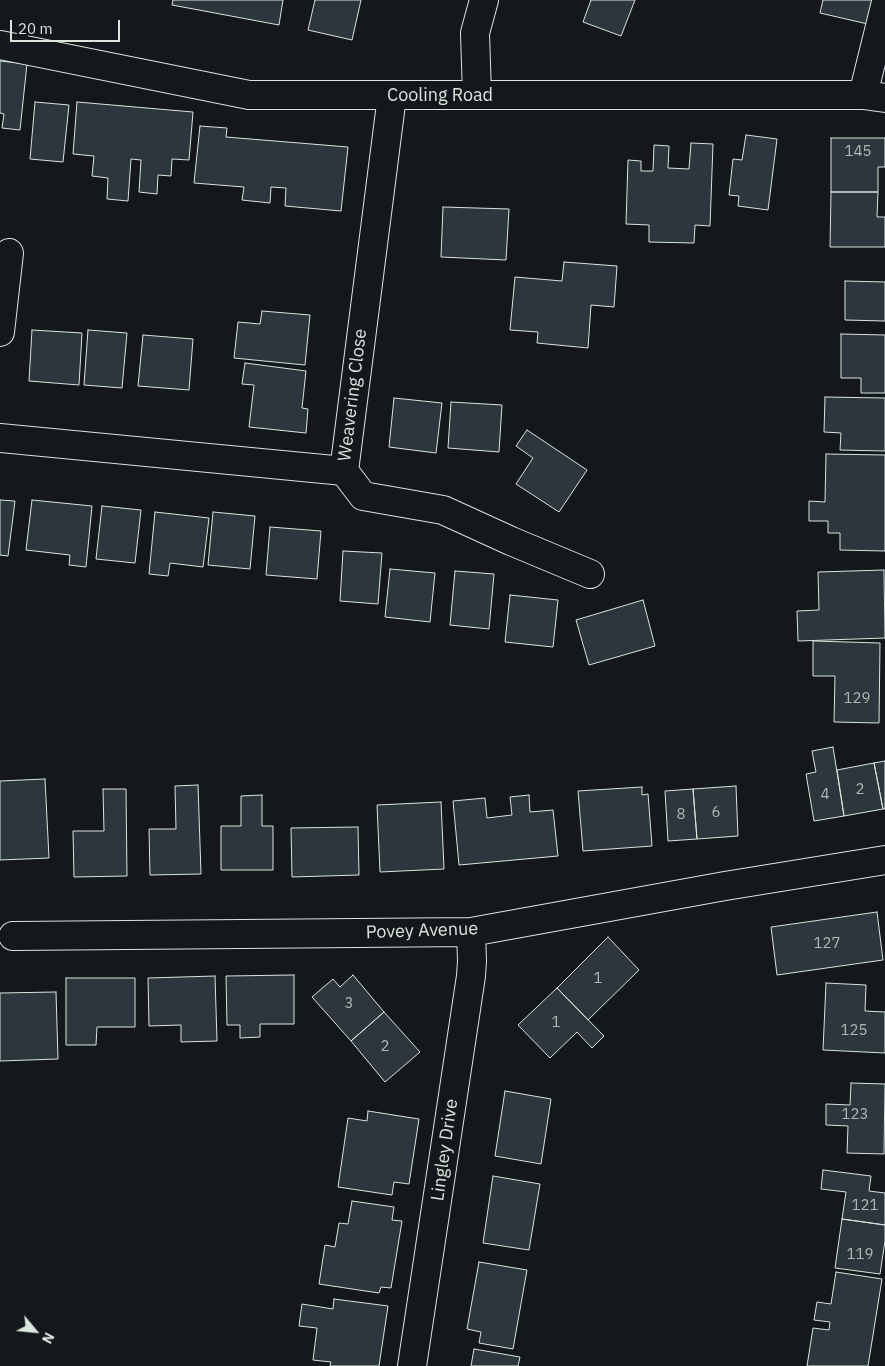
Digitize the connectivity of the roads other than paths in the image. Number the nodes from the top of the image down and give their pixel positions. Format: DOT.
graph roads {
  1 [pos="484,0"];
  2 [pos="885,6"];
  3 [pos="0,45"];
  4 [pos="476,95"];
  5 [pos="392,96"];
  6 [pos="874,97"];
  7 [pos="9,253"];
  8 [pos="0,332"];
  9 [pos="0,438"];
  10 [pos="344,471"];
  11 [pos="590,574"];
  12 [pos="885,860"];
  13 [pos="471,932"];
  14 [pos="13,936"];
  15 [pos="412,1366"];
  1 -- 4 [label="street"];
  2 -- 6 [label="street"];
  3 -- 5 [label="street, Cooling Road"];
  4 -- 5 [label="street, Cooling Road"];
  4 -- 6 [label="street, Cooling Road"];
  5 -- 10 [label="street, Weavering Close"];
  7 -- 8 [label="street"];
  9 -- 10 [label="street, Weavering Close"];
  10 -- 11 [label="street"];
  12 -- 13 [label="street, Povey Avenue"];
  13 -- 14 [label="street, Povey Avenue"];
  13 -- 15 [label="street, Lingley Drive"];
}
